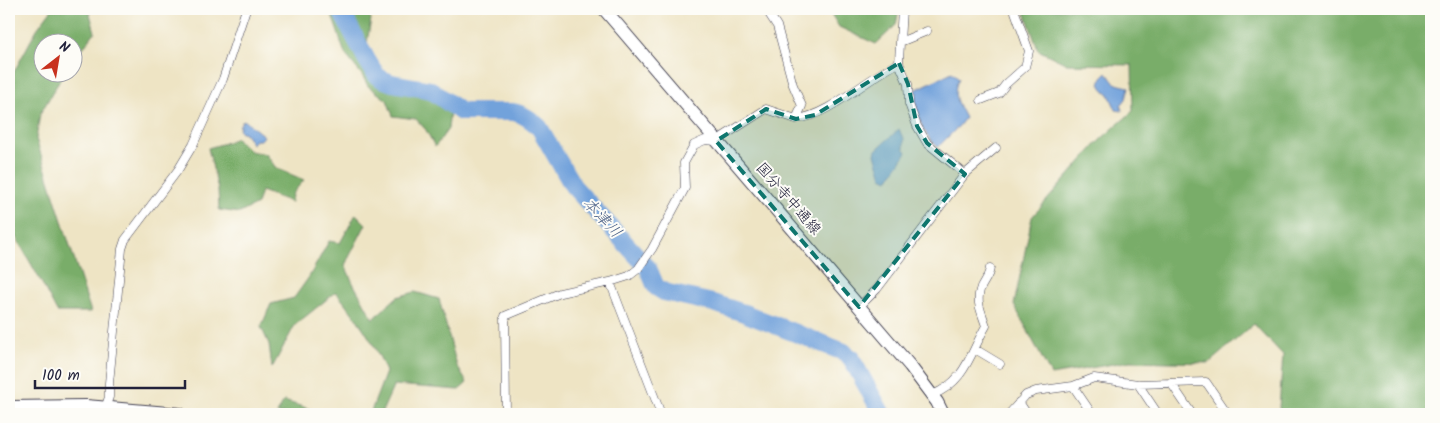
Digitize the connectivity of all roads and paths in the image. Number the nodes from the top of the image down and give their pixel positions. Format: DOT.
graph roads {
  1 [pos="246,9"];
  2 [pos="604,9"];
  3 [pos="766,9"];
  4 [pos="902,9"];
  5 [pos="1014,9"];
  6 [pos="927,31"];
  7 [pos="900,42"];
  8 [pos="899,63"];
  9 [pos="981,100"];
  10 [pos="796,119"];
  11 [pos="716,141"];
  12 [pos="996,148"];
  13 [pos="966,174"];
  14 [pos="990,268"];
  15 [pos="610,282"];
  16 [pos="859,307"];
  17 [pos="975,349"];
  18 [pos="1000,364"];
  19 [pos="1171,383"];
  20 [pos="1138,384"];
  21 [pos="1073,386"];
  22 [pos="932,395"];
  23 [pos="1019,402"];
  24 [pos="9,407"];
  25 [pos="104,411"];
  26 [pos="180,414"];
  27 [pos="506,414"];
  28 [pos="661,414"];
  29 [pos="943,414"];
  30 [pos="1009,414"];
  31 [pos="1028,414"];
  32 [pos="1092,414"];
  33 [pos="1158,414"];
  34 [pos="1192,414"];
  35 [pos="1228,414"];
  1 -- 25 [label="street"];
  2 -- 11 [label="main road, 国分寺中通線"];
  3 -- 10 [label="street"];
  4 -- 7 [label="street"];
  5 -- 9 [label="street"];
  6 -- 7 [label="street"];
  7 -- 8 [label="street"];
  8 -- 10 [label="street"];
  8 -- 13 [label="street"];
  10 -- 11 [label="street"];
  11 -- 15 [label="street"];
  11 -- 16 [label="main road, 国分寺中通線"];
  12 -- 13 [label="street"];
  13 -- 16 [label="street"];
  14 -- 17 [label="street"];
  15 -- 27 [label="street"];
  15 -- 28 [label="street"];
  16 -- 22 [label="main road, 国分寺中通線"];
  17 -- 18 [label="street"];
  17 -- 22 [label="street"];
  19 -- 20 [label="street"];
  19 -- 34 [label="street"];
  19 -- 35 [label="street"];
  20 -- 21 [label="street"];
  20 -- 33 [label="street"];
  21 -- 23 [label="street"];
  21 -- 32 [label="street"];
  22 -- 29 [label="main road, 国分寺中通線"];
  23 -- 30 [label="street"];
  23 -- 31 [label="street"];
  24 -- 25 [label="main road"];
  25 -- 26 [label="main road"];
}
